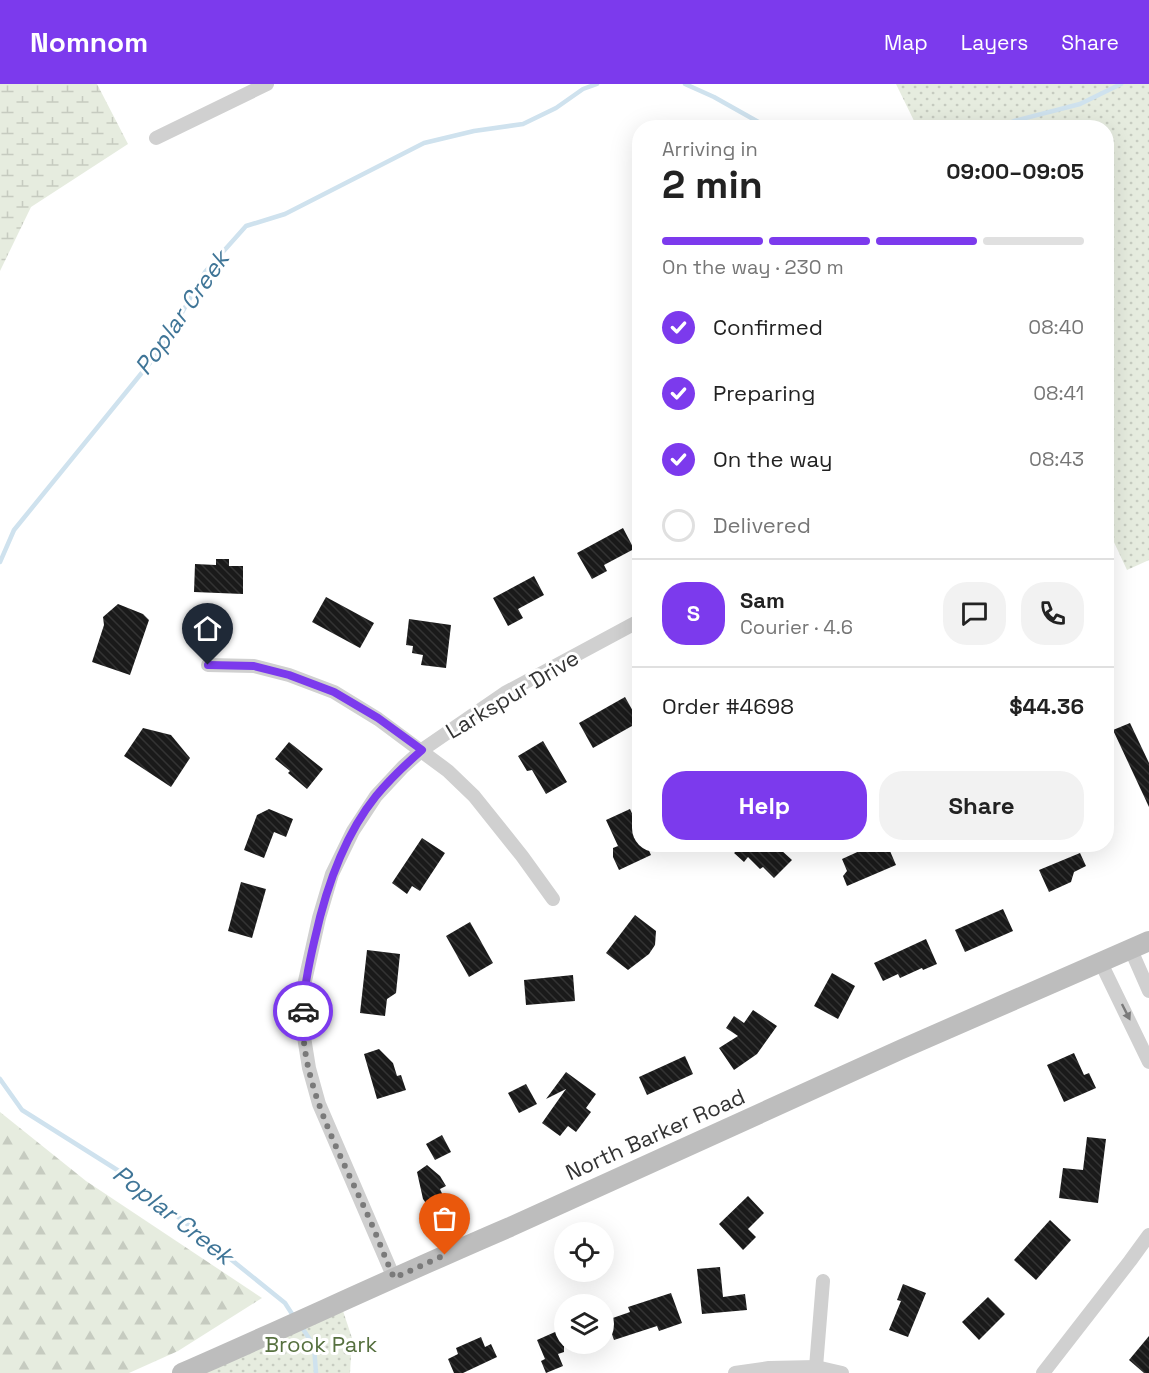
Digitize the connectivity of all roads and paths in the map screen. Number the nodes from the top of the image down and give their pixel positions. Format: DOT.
graph roads {
  1 [pos="259,86"];
  2 [pos="156,138"];
  3 [pos="632,625"];
  4 [pos="208,665"];
  5 [pos="422,750"];
  6 [pos="553,899"];
  7 [pos="1149,941"];
  8 [pos="1131,950"];
  9 [pos="1101,963"];
  10 [pos="1149,991"];
  11 [pos="1149,1062"];
  12 [pos="1149,1235"];
  13 [pos="394,1278"];
  14 [pos="823,1281"];
  15 [pos="816,1367"];
  16 [pos="182,1373"];
  17 [pos="735,1373"];
  18 [pos="842,1373"];
  19 [pos="1043,1373"];
  1 -- 2 [label="street"];
  3 -- 5 [label="street, Larkspur Drive"];
  4 -- 5 [label="street"];
  5 -- 6 [label="street"];
  5 -- 13 [label="street, Larkspur Drive"];
  7 -- 8 [label="main road, North Barker Road"];
  8 -- 9 [label="main road, North Barker Road"];
  8 -- 10 [label="street"];
  9 -- 11 [label="street, one-way"];
  9 -- 13 [label="main road, North Barker Road"];
  12 -- 19 [label="street"];
  13 -- 16 [label="main road, North Barker Road"];
  14 -- 15 [label="street"];
  15 -- 17 [label="street"];
  15 -- 18 [label="street"];
}
